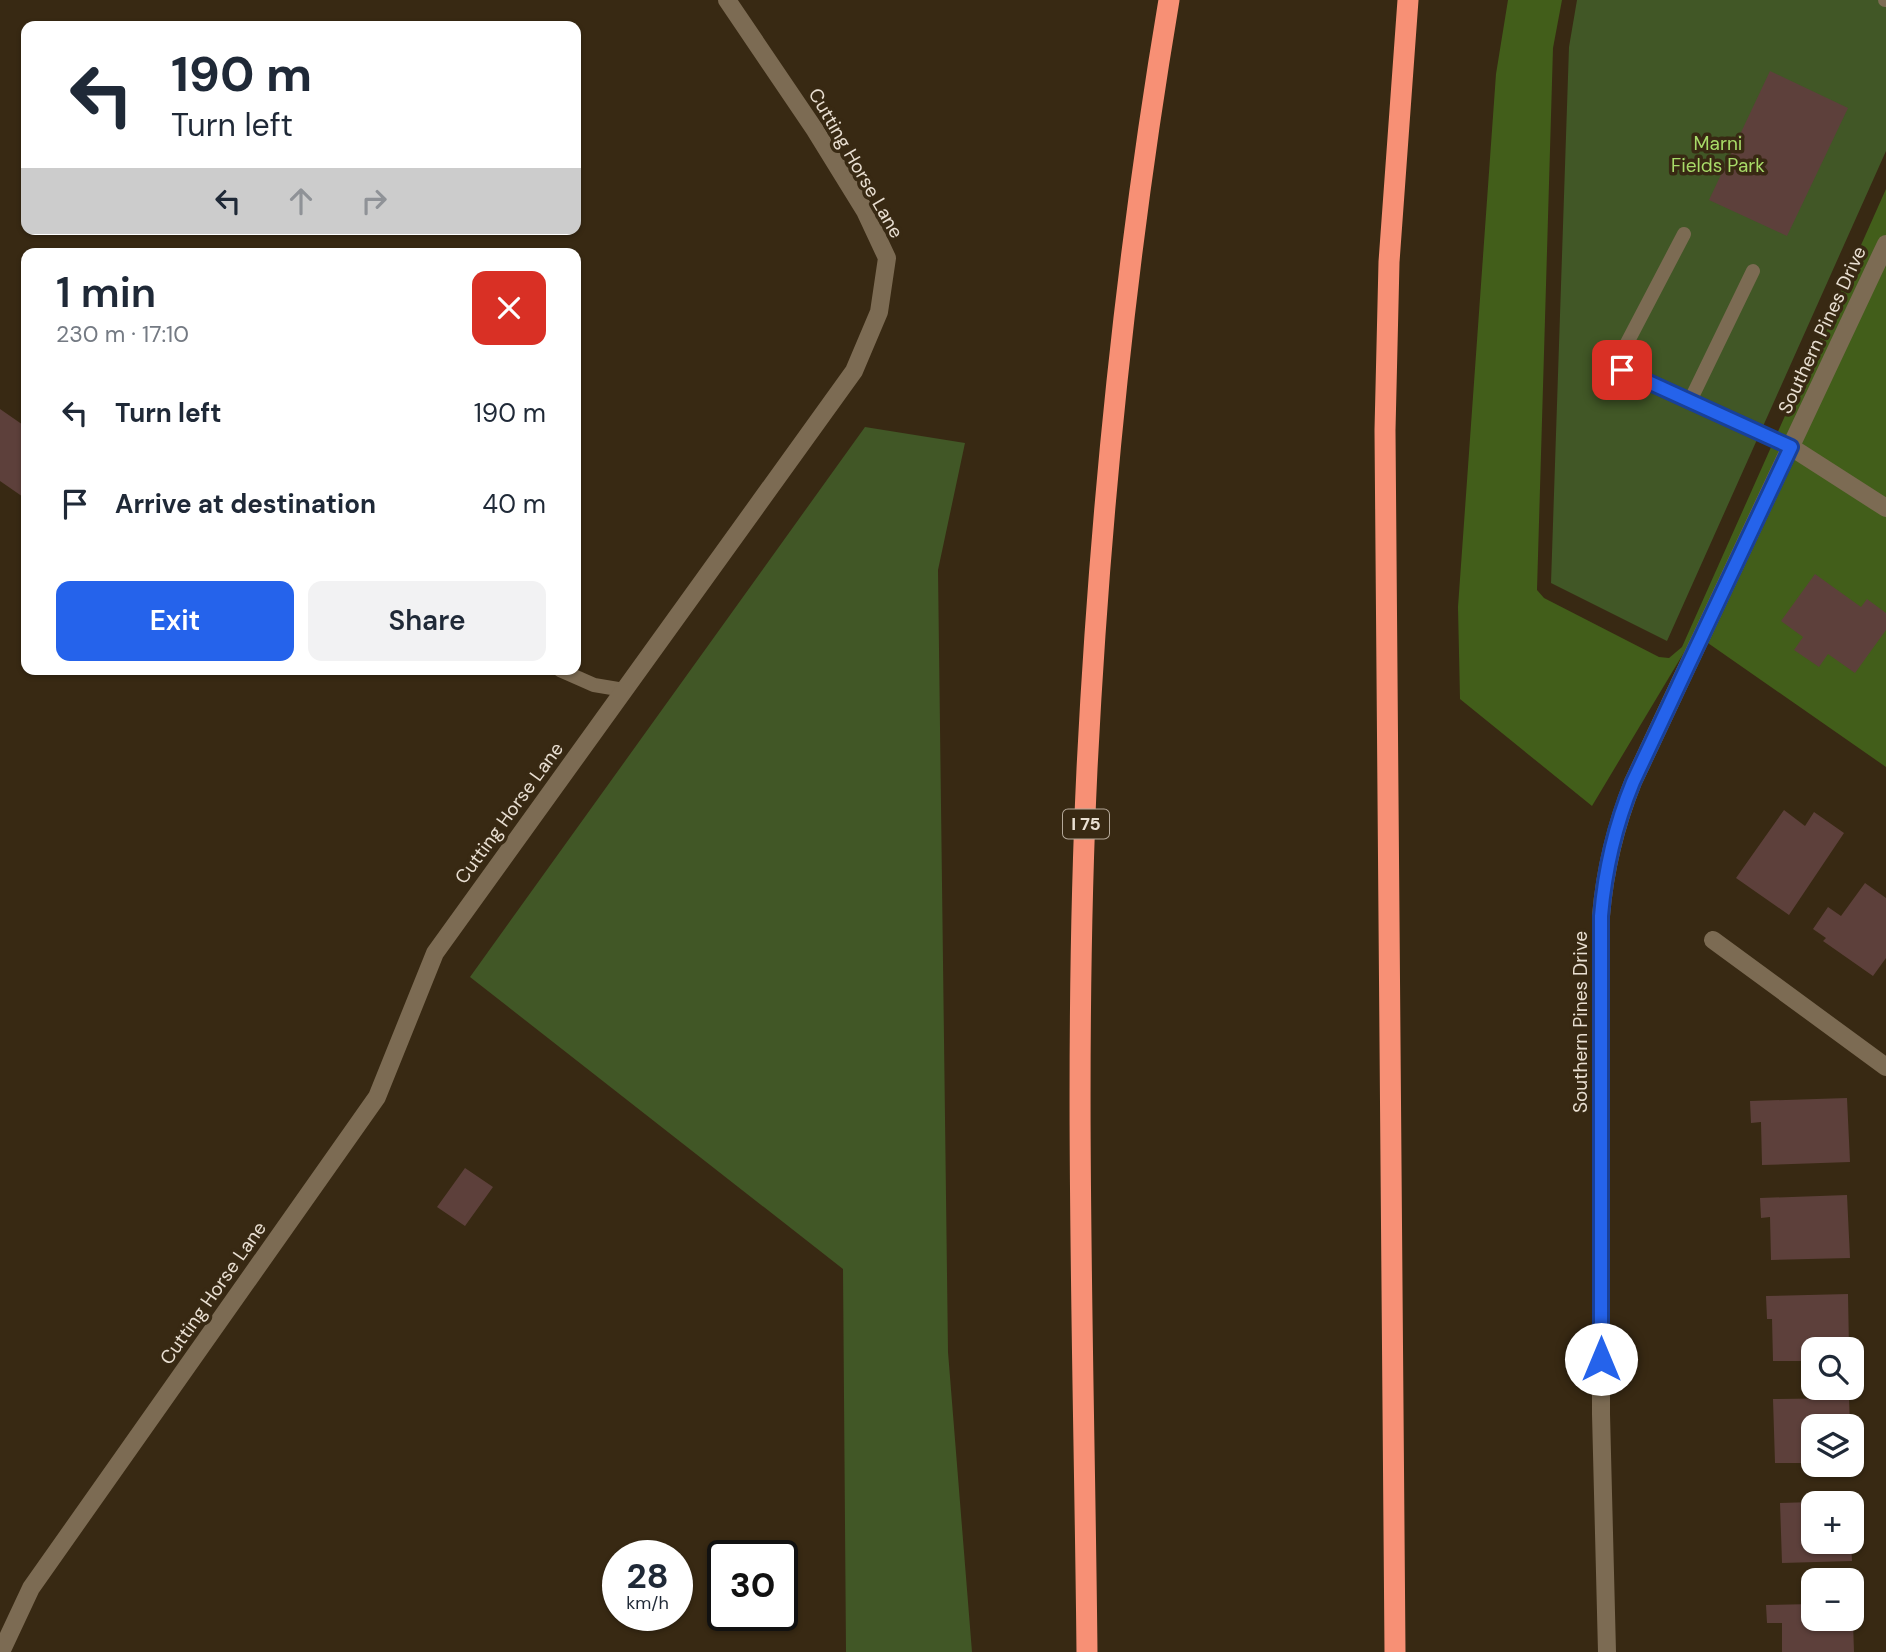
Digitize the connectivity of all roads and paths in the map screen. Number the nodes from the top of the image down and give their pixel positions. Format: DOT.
graph roads {
  1 [pos="727,0"];
  2 [pos="1169,0"];
  3 [pos="1408,0"];
  4 [pos="1684,234"];
  5 [pos="1886,243"];
  6 [pos="1753,271"];
  7 [pos="1690,401"];
  8 [pos="1791,447"];
  9 [pos="1886,508"];
  10 [pos="571,675"];
  11 [pos="624,690"];
  12 [pos="1713,940"];
  13 [pos="1886,1067"];
  14 [pos="1,1652"];
  15 [pos="1087,1652"];
  16 [pos="1395,1652"];
  17 [pos="1607,1652"];
  1 -- 11 [label="street, Cutting Horse Lane"];
  2 -- 15 [label="highway, I 75"];
  3 -- 16 [label="highway"];
  4 -- 7 [label="lane"];
  5 -- 8 [label="street, Southern Pines Drive"];
  6 -- 7 [label="lane"];
  7 -- 8 [label="lane"];
  8 -- 9 [label="street"];
  8 -- 17 [label="street, Southern Pines Drive"];
  10 -- 11 [label="lane"];
  11 -- 14 [label="street, Cutting Horse Lane"];
  12 -- 13 [label="street"];
}
